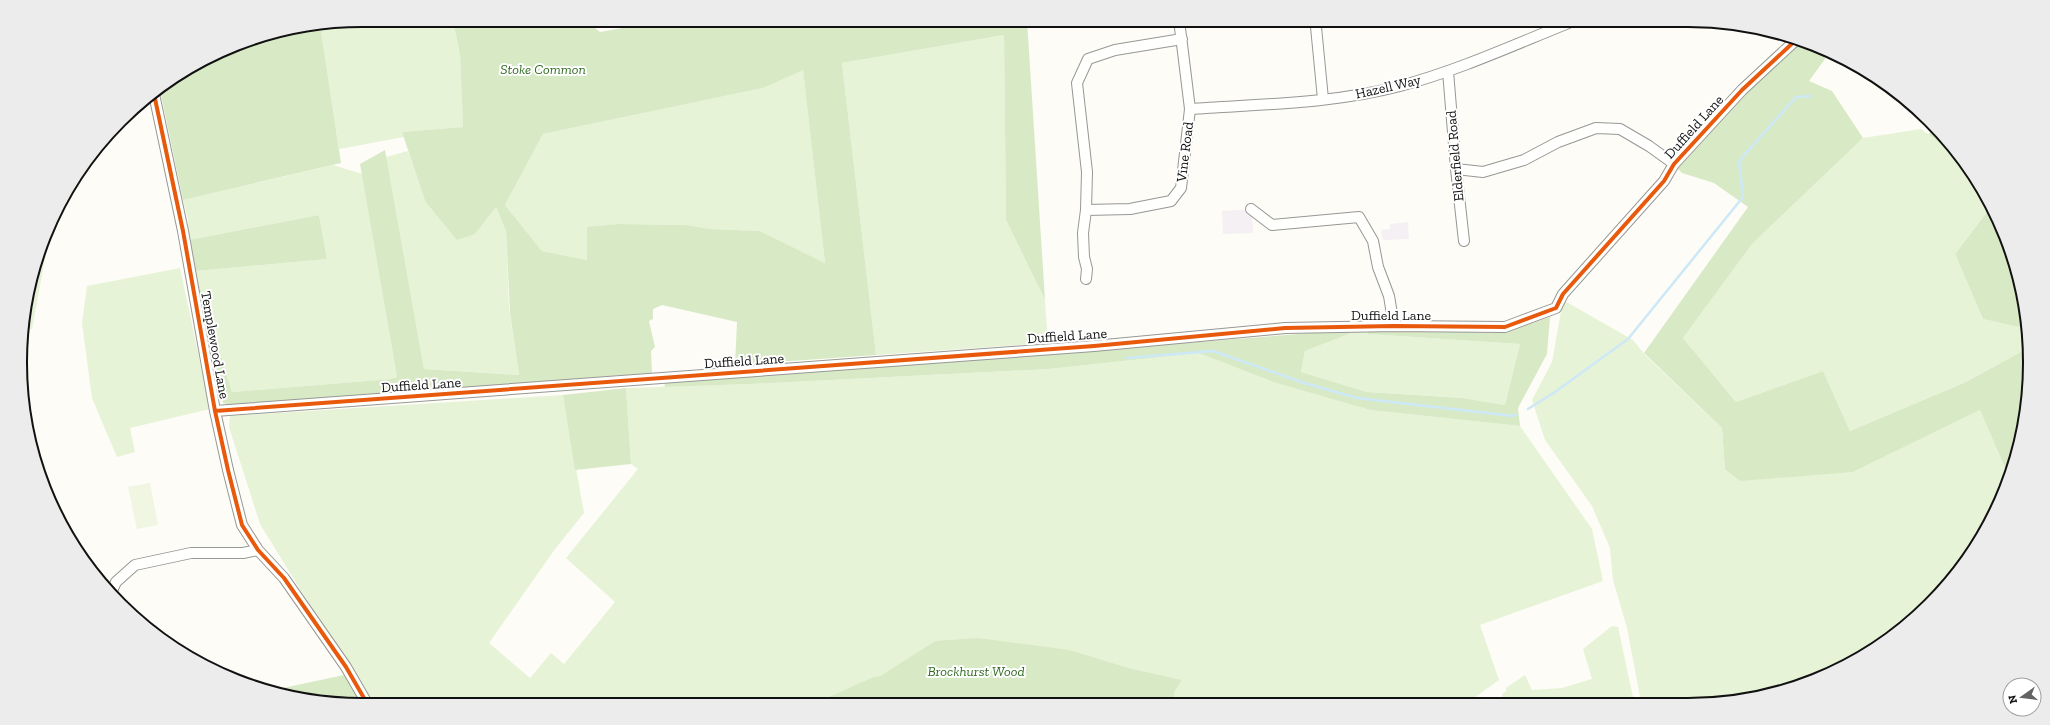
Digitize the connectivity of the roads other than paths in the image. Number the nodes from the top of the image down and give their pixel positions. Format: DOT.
graph roads {
  1 [pos="1180,27"];
  2 [pos="1316,27"];
  3 [pos="1558,27"];
  4 [pos="1182,39"];
  5 [pos="1792,44"];
  6 [pos="1448,71"];
  7 [pos="155,99"];
  8 [pos="1323,100"];
  9 [pos="1190,109"];
  10 [pos="1674,164"];
  11 [pos="1456,169"];
  12 [pos="1251,209"];
  13 [pos="1086,210"];
  14 [pos="1464,241"];
  15 [pos="1086,279"];
  16 [pos="1394,326"];
  17 [pos="215,411"];
  18 [pos="258,550"];
  19 [pos="113,587"];
  20 [pos="364,698"];
  1 -- 4 [label="street, Vine Road"];
  2 -- 8 [label="street"];
  3 -- 6 [label="street, Hazell Way"];
  4 -- 9 [label="street, Vine Road"];
  4 -- 13 [label="street"];
  5 -- 10 [label="street, Duffield Lane"];
  6 -- 8 [label="street, Hazell Way"];
  6 -- 11 [label="street, Elderfield Road"];
  7 -- 17 [label="street, Templewood Lane"];
  8 -- 9 [label="street, Hazell Way"];
  9 -- 13 [label="street, Vine Road"];
  10 -- 11 [label="street"];
  10 -- 16 [label="street, Duffield Lane"];
  11 -- 14 [label="street, Elderfield Road"];
  12 -- 16 [label="street"];
  13 -- 15 [label="street"];
  16 -- 17 [label="street, Duffield Lane"];
  17 -- 18 [label="street, Templewood Lane"];
  18 -- 19 [label="street"];
  18 -- 20 [label="street, Templewood Lane"];
}
